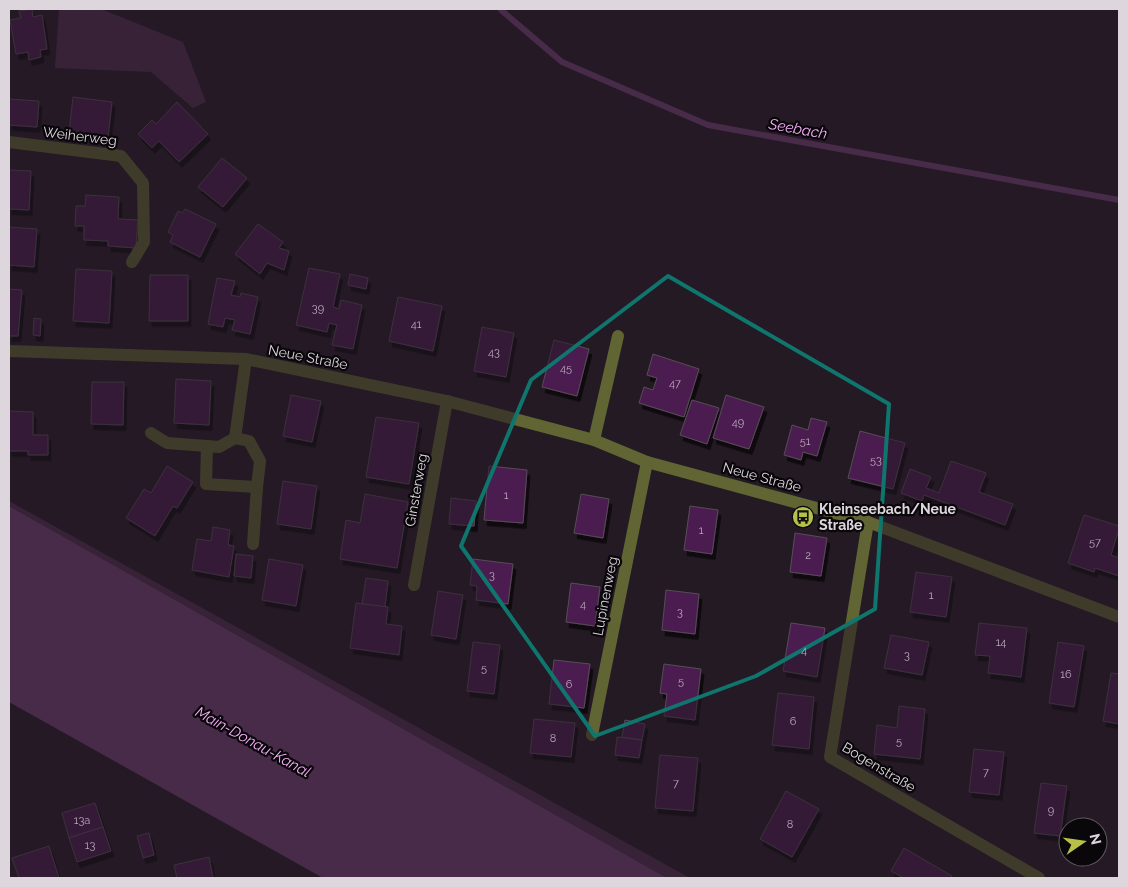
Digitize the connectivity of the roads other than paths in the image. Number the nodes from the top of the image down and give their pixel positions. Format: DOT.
graph roads {
  1 [pos="9,142"];
  2 [pos="132,262"];
  3 [pos="618,336"];
  4 [pos="9,350"];
  5 [pos="246,360"];
  6 [pos="448,400"];
  7 [pos="151,433"];
  8 [pos="234,438"];
  9 [pos="594,440"];
  10 [pos="207,446"];
  11 [pos="647,462"];
  12 [pos="257,487"];
  13 [pos="868,522"];
  14 [pos="253,544"];
  15 [pos="414,585"];
  16 [pos="1119,617"];
  17 [pos="592,735"];
  18 [pos="1039,878"];
  1 -- 2 [label="street, Weiherweg"];
  3 -- 9 [label="street"];
  4 -- 5 [label="street, Neue Straße"];
  5 -- 6 [label="street, Neue Straße"];
  5 -- 8 [label="street"];
  6 -- 9 [label="street, Neue Straße"];
  6 -- 15 [label="street, Ginsterweg"];
  7 -- 10 [label="street"];
  8 -- 10 [label="street"];
  8 -- 12 [label="street"];
  9 -- 11 [label="street, Neue Straße"];
  10 -- 12 [label="street"];
  11 -- 13 [label="street, Neue Straße"];
  11 -- 17 [label="street, Lupinenweg"];
  12 -- 14 [label="street"];
  13 -- 16 [label="street, Neue Straße"];
  13 -- 18 [label="street, Bogenstraße"];
}
